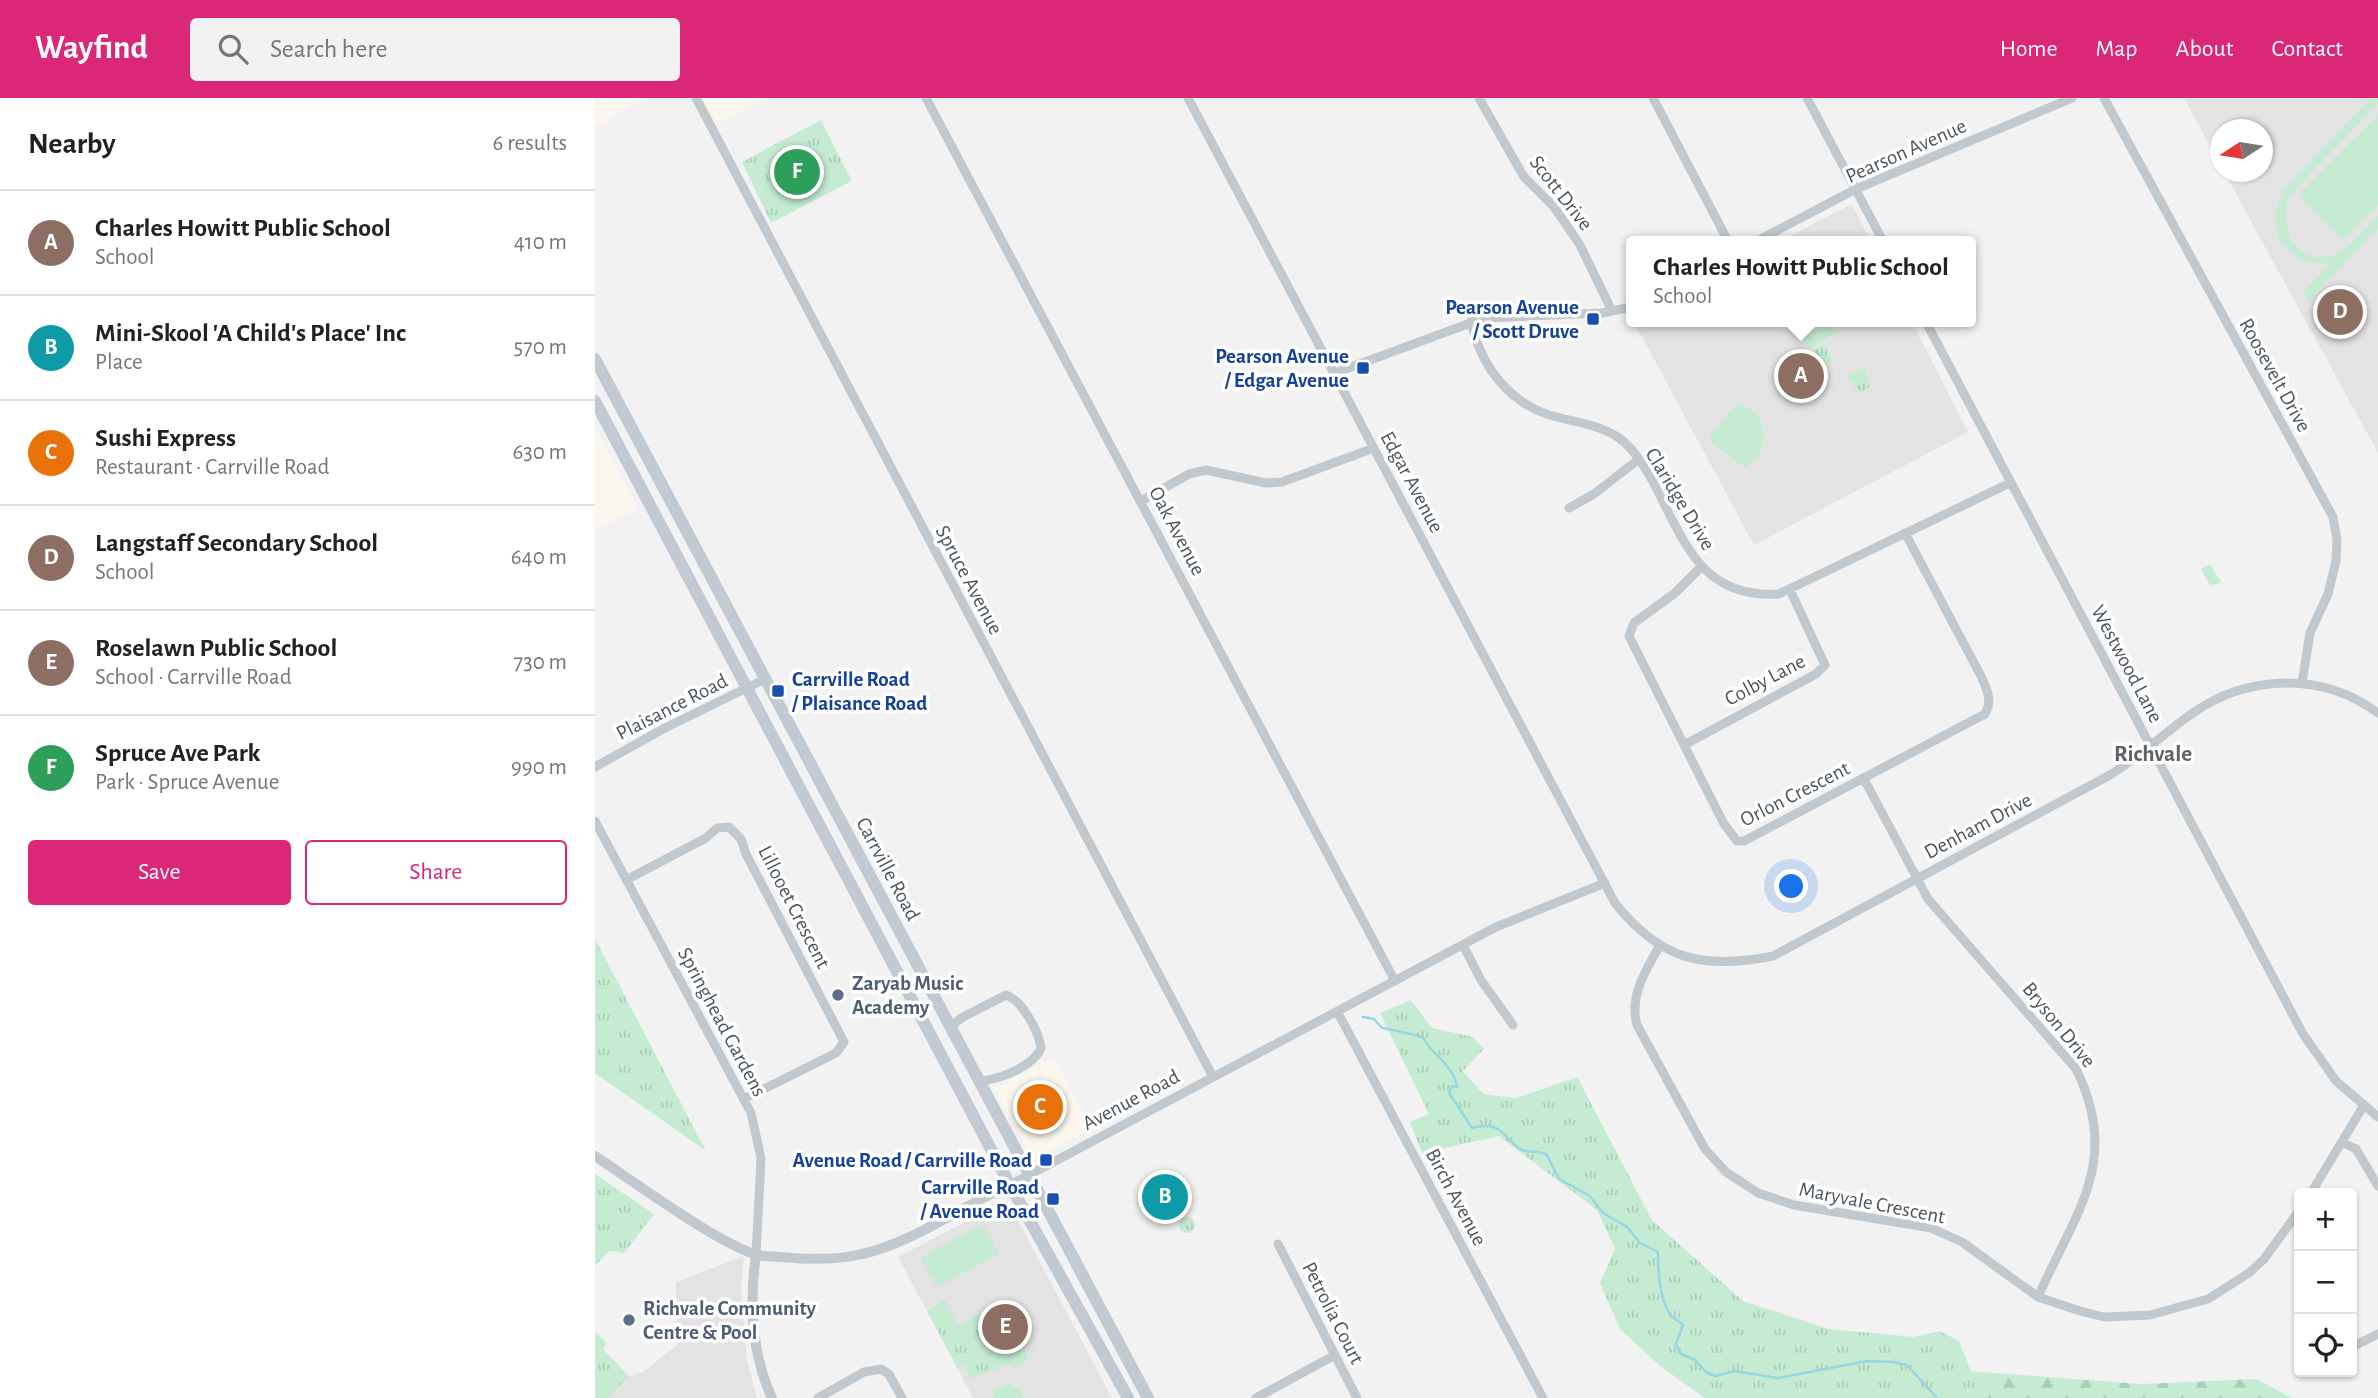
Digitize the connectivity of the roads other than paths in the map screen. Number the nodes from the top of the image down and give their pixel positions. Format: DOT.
graph roads {
  1 [pos="696,98"];
  2 [pos="926,98"];
  3 [pos="1188,98"];
  4 [pos="1479,98"];
  5 [pos="1653,98"];
  6 [pos="1807,98"];
  7 [pos="2072,98"];
  8 [pos="2104,98"];
  9 [pos="1856,189"];
  10 [pos="1725,236"];
  11 [pos="1767,236"];
  12 [pos="1880,236"];
  13 [pos="1626,308"];
  14 [pos="1612,311"];
  15 [pos="1471,321"];
  16 [pos="1929,327"];
  17 [pos="595,359"];
  18 [pos="1335,373"];
  19 [pos="595,401"];
  20 [pos="1374,448"];
  21 [pos="1639,459"];
  22 [pos="2010,483"];
  23 [pos="1141,501"];
  24 [pos="1569,508"];
  25 [pos="1905,533"];
  26 [pos="1701,567"];
  27 [pos="1790,590"];
  28 [pos="765,679"];
  29 [pos="2302,683"];
  30 [pos="748,688"];
  31 [pos="2378,713"];
  32 [pos="2150,744"];
  33 [pos="1684,745"];
  34 [pos="595,767"];
  35 [pos="1864,779"];
  36 [pos="595,821"];
  37 [pos="626,880"];
  38 [pos="1915,880"];
  39 [pos="1605,883"];
  40 [pos="907,944"];
  41 [pos="1463,944"];
  42 [pos="1659,947"];
  43 [pos="889,954"];
  44 [pos="1395,981"];
  45 [pos="1338,1013"];
  46 [pos="1513,1026"];
  47 [pos="950,1028"];
  48 [pos="1213,1077"];
  49 [pos="979,1081"];
  50 [pos="744,1099"];
  51 [pos="2364,1105"];
  52 [pos="2378,1117"];
  53 [pos="2342,1142"];
  54 [pos="595,1156"];
  55 [pos="1031,1177"];
  56 [pos="1010,1185"];
  57 [pos="2378,1186"];
  58 [pos="2314,1188"];
  59 [pos="2294,1219"];
  60 [pos="1278,1244"];
  61 [pos="756,1255"];
  62 [pos="2038,1297"];
  63 [pos="1103,1315"];
  64 [pos="1087,1325"];
  65 [pos="2378,1334"];
  66 [pos="2357,1344"];
  67 [pos="1335,1355"];
  68 [pos="772,1398"];
  69 [pos="818,1398"];
  70 [pos="902,1398"];
  71 [pos="1128,1398"];
  72 [pos="1148,1398"];
  73 [pos="1256,1398"];
  74 [pos="1357,1398"];
  75 [pos="1543,1398"];
  1 -- 48 [label="street, Spruce Avenue"];
  2 -- 23 [label="street, Oak Avenue"];
  3 -- 18 [label="street, Edgar Avenue"];
  4 -- 14 [label="street, Scott Drive"];
  5 -- 10 [label="street"];
  6 -- 9 [label="street"];
  7 -- 9 [label="street, Pearson Avenue"];
  8 -- 29 [label="street, Roosevelt Drive"];
  9 -- 11 [label="street, Pearson Avenue"];
  9 -- 12 [label="street"];
  13 -- 14 [label="street"];
  14 -- 15 [label="street"];
  15 -- 18 [label="street"];
  15 -- 21 [label="street, Claridge Drive"];
  16 -- 22 [label="street, Westwood Lane"];
  17 -- 28 [label="main road, Carrville Road"];
  18 -- 20 [label="street, Edgar Avenue"];
  19 -- 30 [label="main road, Carrville Road"];
  20 -- 23 [label="street"];
  20 -- 39 [label="street, Edgar Avenue"];
  21 -- 24 [label="street"];
  21 -- 26 [label="street, Claridge Drive"];
  22 -- 25 [label="street, Claridge Drive"];
  22 -- 32 [label="street, Westwood Lane"];
  23 -- 44 [label="street, Oak Avenue"];
  25 -- 27 [label="street, Claridge Drive"];
  25 -- 35 [label="street, Orlon Crescent"];
  26 -- 27 [label="street, Claridge Drive"];
  26 -- 33 [label="street, Orlon Crescent"];
  27 -- 33 [label="street, Colby Lane"];
  28 -- 30 [label="street, Plaisance Road"];
  28 -- 40 [label="main road, Carrville Road"];
  29 -- 31 [label="street, Denham Drive"];
  29 -- 32 [label="street, Denham Drive"];
  30 -- 34 [label="street, Plaisance Road"];
  30 -- 43 [label="main road, Carrville Road"];
  32 -- 38 [label="street, Denham Drive"];
  32 -- 51 [label="street, Westwood Lane"];
  33 -- 35 [label="street, Orlon Crescent"];
  35 -- 38 [label="street, Bryson Drive"];
  36 -- 37 [label="street, Springhead Gardens"];
  37 -- 50 [label="street, Springhead Gardens"];
  37 -- 50 [label="street, Lillooet Crescent"];
  38 -- 42 [label="street, Denham Drive"];
  38 -- 62 [label="street, Bryson Drive"];
  39 -- 41 [label="street, Avenue Road"];
  39 -- 42 [label="street, Denham Drive"];
  40 -- 43 [label="main road"];
  40 -- 47 [label="main road, Carrville Road"];
  41 -- 44 [label="street, Avenue Road"];
  41 -- 46 [label="street"];
  42 -- 62 [label="street, Maryvale Crescent"];
  43 -- 56 [label="main road, Carrville Road"];
  44 -- 45 [label="street, Avenue Road"];
  45 -- 48 [label="street, Avenue Road"];
  45 -- 75 [label="street, Birch Avenue"];
  47 -- 49 [label="main road, Carrville Road"];
  47 -- 49 [label="street"];
  48 -- 55 [label="street, Avenue Road"];
  49 -- 55 [label="main road, Carrville Road"];
  50 -- 61 [label="street, Springhead Gardens"];
  51 -- 52 [label="street, Westwood Lane"];
  51 -- 53 [label="street"];
  53 -- 57 [label="street"];
  53 -- 58 [label="street"];
  54 -- 61 [label="street, Avenue Road"];
  55 -- 56 [label="street, Avenue Road"];
  55 -- 63 [label="main road, Carrville Road"];
  56 -- 61 [label="street, Avenue Road"];
  56 -- 64 [label="main road, Carrville Road"];
  59 -- 62 [label="street, Maryvale Crescent"];
  60 -- 67 [label="street, Petrolia Court"];
  61 -- 68 [label="street"];
  63 -- 64 [label="main road"];
  63 -- 72 [label="main road, Carrville Road"];
  64 -- 71 [label="main road, Carrville Road"];
  65 -- 66 [label="street"];
  67 -- 73 [label="street"];
  67 -- 74 [label="street, Petrolia Court"];
  69 -- 70 [label="street"];
}
